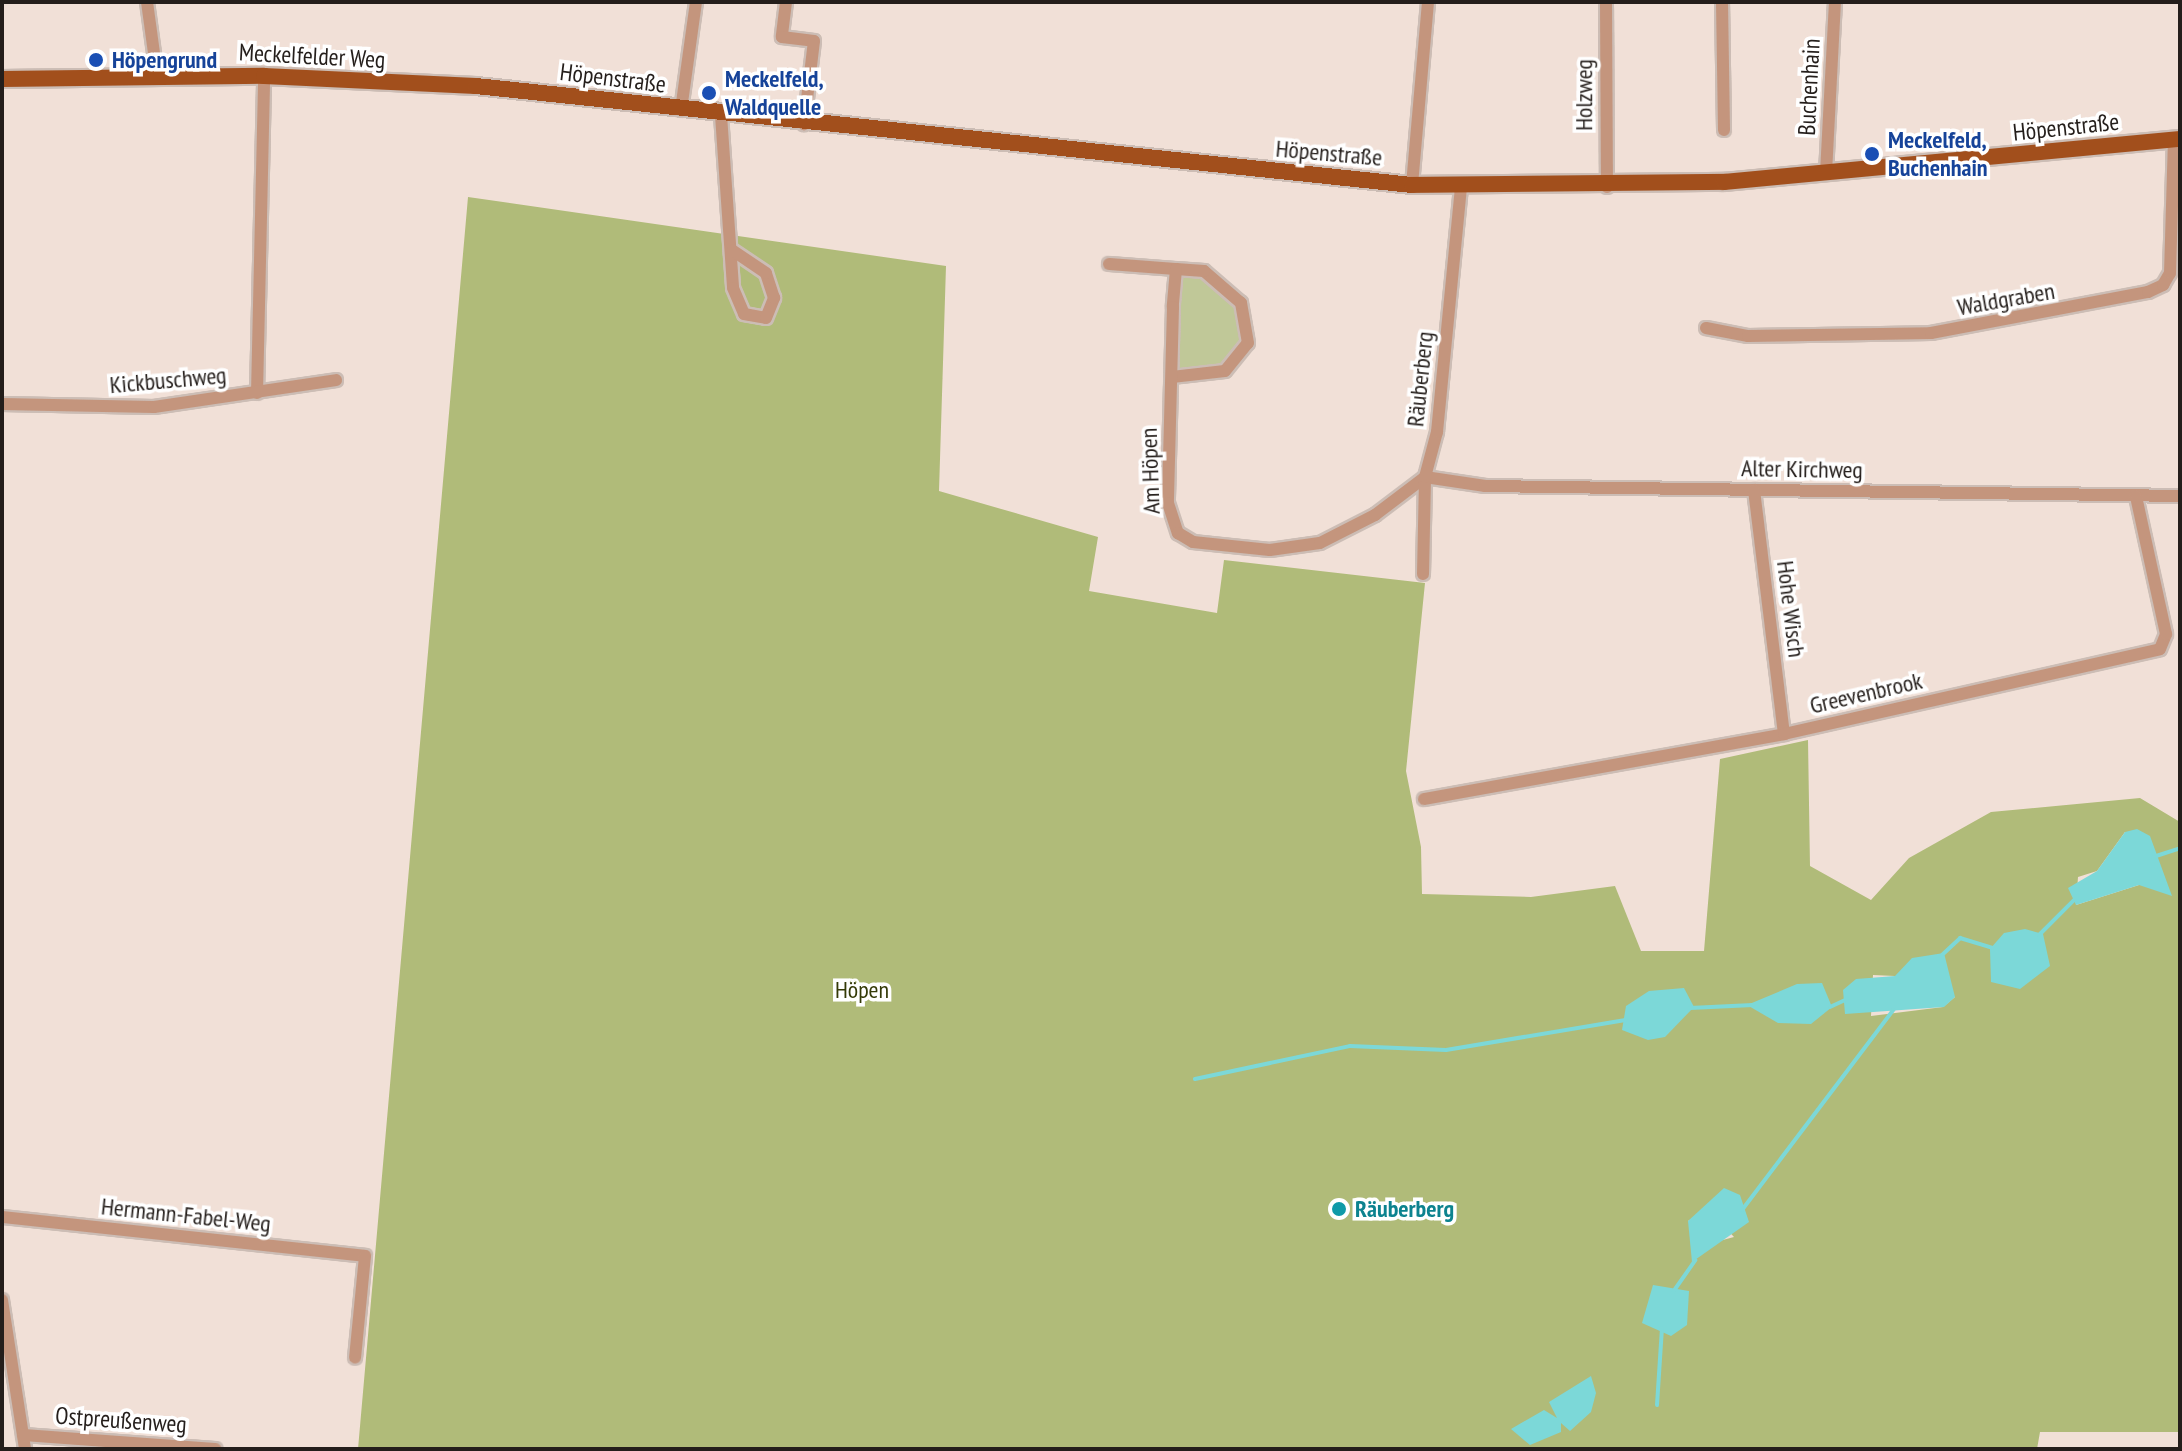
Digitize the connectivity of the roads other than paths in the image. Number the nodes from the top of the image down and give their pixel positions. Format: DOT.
graph roads {
  1 [pos="147,2"];
  2 [pos="696,2"];
  3 [pos="786,2"];
  4 [pos="1428,2"];
  5 [pos="1606,2"];
  6 [pos="1722,2"];
  7 [pos="1835,2"];
  8 [pos="157,75"];
  9 [pos="264,76"];
  10 [pos="2,79"];
  11 [pos="476,86"];
  12 [pos="681,110"];
  13 [pos="721,115"];
  14 [pos="804,124"];
  15 [pos="1724,130"];
  16 [pos="2177,139"];
  17 [pos="1826,173"];
  18 [pos="1412,185"];
  19 [pos="1461,186"];
  20 [pos="1607,187"];
  21 [pos="733,251"];
  22 [pos="1109,264"];
  23 [pos="1176,269"];
  24 [pos="1706,328"];
  25 [pos="1172,377"];
  26 [pos="336,380"];
  27 [pos="257,393"];
  28 [pos="2,404"];
  29 [pos="1425,477"];
  30 [pos="1754,490"];
  31 [pos="2136,496"];
  32 [pos="2180,496"];
  33 [pos="1423,574"];
  34 [pos="1784,734"];
  35 [pos="1424,799"];
  36 [pos="2,1217"];
  37 [pos="2,1300"];
  38 [pos="355,1358"];
  39 [pos="23,1435"];
  40 [pos="25,1449"];
  41 [pos="215,1449"];
  1 -- 8 [label="street"];
  2 -- 12 [label="street"];
  3 -- 14 [label="street"];
  4 -- 18 [label="street"];
  5 -- 20 [label="street, Holzweg"];
  6 -- 15 [label="street"];
  7 -- 17 [label="street, Buchenhain"];
  8 -- 9 [label="main road, Meckelfelder Weg"];
  8 -- 10 [label="main road, Meckelfelder Weg"];
  9 -- 11 [label="main road, Meckelfelder Weg"];
  9 -- 27 [label="street"];
  11 -- 12 [label="main road, Höpenstraße"];
  12 -- 13 [label="main road, Höpenstraße"];
  13 -- 14 [label="main road, Höpenstraße"];
  13 -- 21 [label="street"];
  14 -- 18 [label="main road, Höpenstraße"];
  16 -- 17 [label="main road, Höpenstraße"];
  16 -- 24 [label="street, Waldgraben"];
  17 -- 20 [label="main road, Höpenstraße"];
  18 -- 19 [label="main road, Höpenstraße"];
  19 -- 20 [label="main road, Höpenstraße"];
  19 -- 29 [label="street, Räuberberg"];
  21 -- 21 [label="street"];
  22 -- 23 [label="street"];
  23 -- 25 [label="street, Am Höpen"];
  23 -- 25 [label="street"];
  25 -- 29 [label="street, Am Höpen"];
  26 -- 27 [label="street, Kickbuschweg"];
  27 -- 28 [label="street, Kickbuschweg"];
  29 -- 30 [label="street, Alter Kirchweg"];
  29 -- 33 [label="street, Räuberberg"];
  30 -- 31 [label="street, Alter Kirchweg"];
  30 -- 34 [label="street, Hohe Wisch"];
  31 -- 32 [label="street, Alter Kirchweg"];
  31 -- 34 [label="street, Greevenbrook"];
  34 -- 35 [label="street, Greevenbrook"];
  36 -- 38 [label="street, Hermann-Fabel-Weg"];
  37 -- 39 [label="street"];
  39 -- 40 [label="street"];
  39 -- 41 [label="street, Ostpreußenweg"];
}
